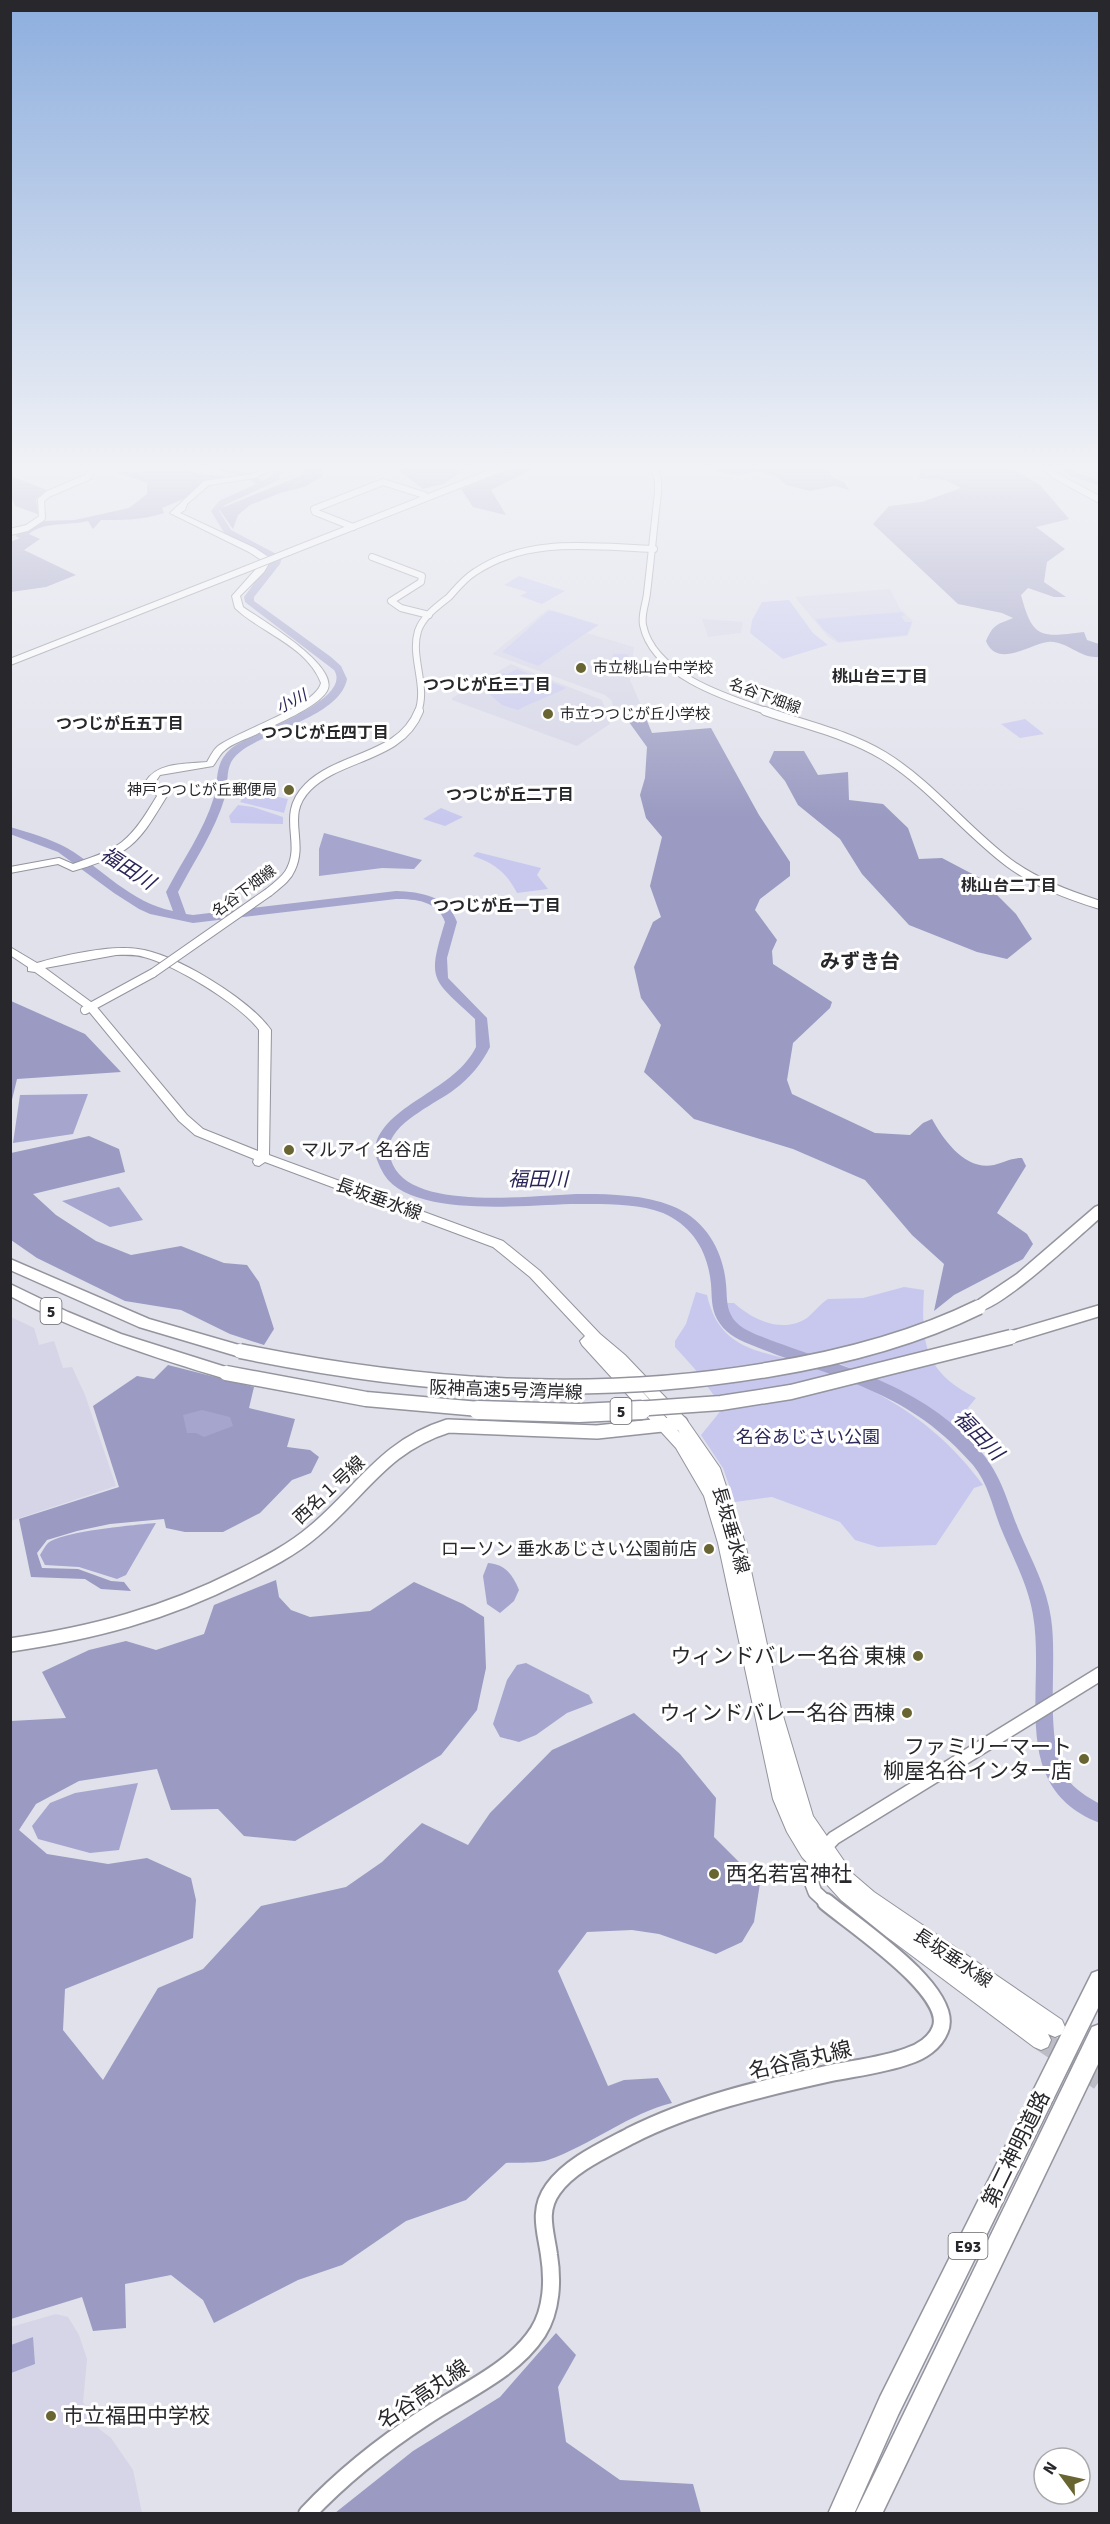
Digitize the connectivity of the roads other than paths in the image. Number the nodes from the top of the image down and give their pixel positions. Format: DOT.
graph roads {
  1 [pos="198,585"];
  2 [pos="199,585"];
  3 [pos="247,585"];
  4 [pos="416,585"];
  5 [pos="461,585"];
  6 [pos="648,585"];
  7 [pos="429,615"];
  8 [pos="10,660"];
  9 [pos="10,870"];
  10 [pos="1100,904"];
  11 [pos="10,950"];
  12 [pos="10,957"];
  13 [pos="33,968"];
  14 [pos="88,1009"];
  15 [pos="260,1159"];
  16 [pos="1100,1210"];
  17 [pos="10,1257"];
  18 [pos="10,1264"];
  19 [pos="63,1288"];
  20 [pos="10,1289"];
  21 [pos="10,1296"];
  22 [pos="1100,1310"];
  23 [pos="92,1330"];
  24 [pos="681,1423"];
  25 [pos="665,1425"];
  26 [pos="10,1646"];
  27 [pos="1098,1677"];
  28 [pos="819,1854"];
  29 [pos="1100,1980"];
  30 [pos="1048,2033"];
  31 [pos="1100,2035"];
  32 [pos="307,2514"];
  33 [pos="841,2514"];
  34 [pos="868,2514"];
  1 -- 8 [label="street"];
  2 -- 8 [label="street"];
  3 -- 9 [label="main road"];
  4 -- 7 [label="street"];
  5 -- 7 [label="street, 名谷下畑線"];
  6 -- 10 [label="street, 名谷下畑線"];
  7 -- 14 [label="street, 名谷下畑線, bridge"];
  11 -- 13 [label="main road, 長坂垂水線"];
  12 -- 13 [label="main road, 長坂垂水線"];
  13 -- 14 [label="main road, 長坂垂水線"];
  13 -- 15 [label="main road"];
  14 -- 15 [label="main road, 長坂垂水線"];
  15 -- 24 [label="main road, 長坂垂水線"];
  15 -- 25 [label="main road, 長坂垂水線"];
  16 -- 19 [label="highway, 阪神高速5号湾岸線 / 5, bridge"];
  17 -- 19 [label="highway"];
  18 -- 19 [label="highway, 阪神高速5号湾岸線 / 5"];
  20 -- 23 [label="highway, 阪神高速5号湾岸線 / 5"];
  21 -- 23 [label="highway"];
  22 -- 23 [label="highway, 阪神高速5号湾岸線 / 5, bridge"];
  24 -- 25 [label="street, 西名１号線"];
  24 -- 28 [label="main road, 長坂垂水線"];
  25 -- 26 [label="street, 西名１号線"];
  25 -- 28 [label="main road, 長坂垂水線"];
  27 -- 28 [label="street"];
  28 -- 30 [label="main road, 長坂垂水線"];
  28 -- 32 [label="street, 名谷高丸線"];
  29 -- 33 [label="highway, 第二神明道路 / E93"];
  31 -- 34 [label="highway, 第二神明道路 / E93"];
}
